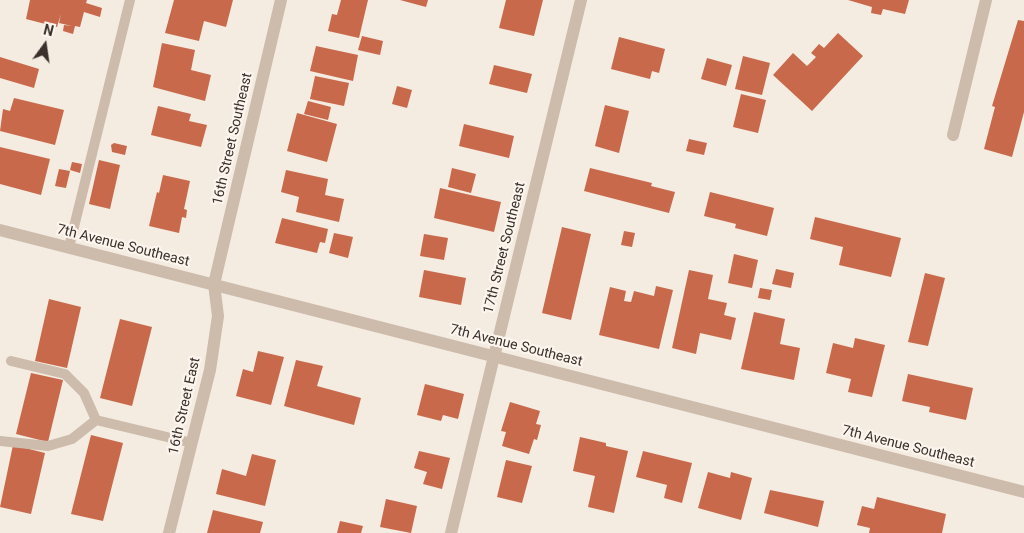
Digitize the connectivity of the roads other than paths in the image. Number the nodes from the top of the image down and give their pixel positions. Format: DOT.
graph roads {
  1 [pos="130,0"];
  2 [pos="281,0"];
  3 [pos="581,0"];
  4 [pos="986,0"];
  5 [pos="953,135"];
  6 [pos="0,230"];
  7 [pos="69,247"];
  8 [pos="214,284"];
  9 [pos="495,356"];
  10 [pos="11,362"];
  11 [pos="96,420"];
  12 [pos="0,441"];
  13 [pos="192,443"];
  14 [pos="1024,492"];
  15 [pos="169,533"];
  16 [pos="452,533"];
  1 -- 7 [label="lane"];
  2 -- 8 [label="street, 16th Street Southeast"];
  3 -- 9 [label="street, 17th Street Southeast"];
  4 -- 5 [label="street"];
  6 -- 7 [label="street, 7th Avenue Southeast"];
  7 -- 8 [label="street, 7th Avenue Southeast"];
  8 -- 9 [label="street, 7th Avenue Southeast"];
  8 -- 13 [label="street, 16th Street East"];
  9 -- 14 [label="street, 7th Avenue Southeast"];
  9 -- 16 [label="street, 17th Street Southeast"];
  10 -- 11 [label="lane"];
  11 -- 12 [label="lane"];
  11 -- 13 [label="lane"];
  13 -- 15 [label="street, 16th Street East"];
}
